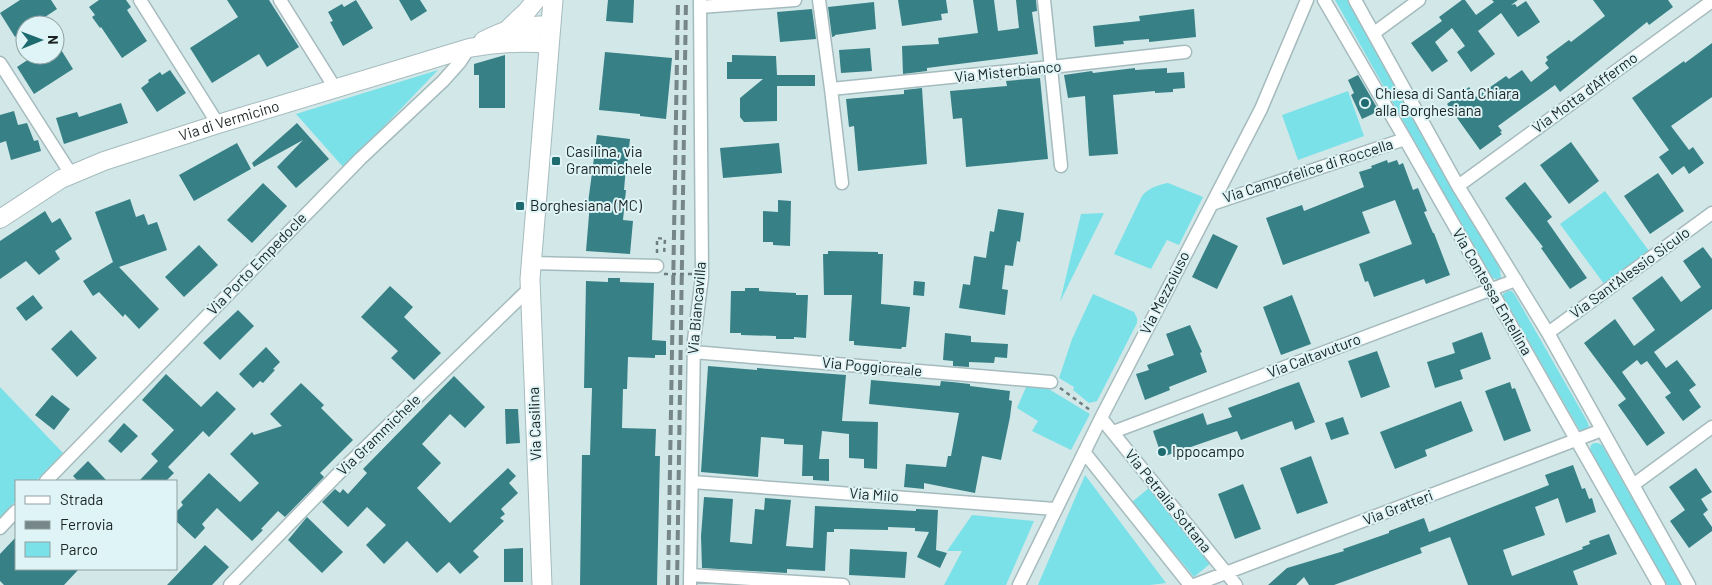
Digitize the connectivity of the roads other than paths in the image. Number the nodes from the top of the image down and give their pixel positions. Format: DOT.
graph roads {
  1 [pos="140,0"];
  2 [pos="280,0"];
  3 [pos="536,0"];
  4 [pos="553,0"];
  5 [pos="795,0"];
  6 [pos="820,0"];
  7 [pos="1044,0"];
  8 [pos="1307,0"];
  9 [pos="1324,0"];
  10 [pos="1355,0"];
  11 [pos="1418,0"];
  12 [pos="1712,1"];
  13 [pos="700,4"];
  14 [pos="551,25"];
  15 [pos="508,29"];
  16 [pos="1374,33"];
  17 [pos="549,44"];
  18 [pos="469,48"];
  19 [pos="1185,52"];
  20 [pos="0,63"];
  21 [pos="1051,68"];
  22 [pos="335,88"];
  23 [pos="831,90"];
  24 [pos="218,124"];
  25 [pos="1405,139"];
  26 [pos="1061,166"];
  27 [pos="71,174"];
  28 [pos="842,182"];
  29 [pos="1458,186"];
  30 [pos="1212,204"];
  31 [pos="1712,213"];
  32 [pos="0,219"];
  33 [pos="531,264"];
  34 [pos="660,270"];
  35 [pos="1516,280"];
  36 [pos="530,288"];
  37 [pos="1490,288"];
  38 [pos="1548,333"];
  39 [pos="693,352"];
  40 [pos="1051,382"];
  41 [pos="1101,418"];
  42 [pos="1712,427"];
  43 [pos="1602,430"];
  44 [pos="1113,432"];
  45 [pos="1576,441"];
  46 [pos="1084,452"];
  47 [pos="47,480"];
  48 [pos="692,482"];
  49 [pos="1633,486"];
  50 [pos="1055,509"];
  51 [pos="15,512"];
  52 [pos="0,528"];
  53 [pos="1225,573"];
  54 [pos="690,580"];
  55 [pos="230,585"];
  56 [pos="542,585"];
  57 [pos="843,585"];
  58 [pos="1019,585"];
  59 [pos="1192,585"];
  60 [pos="1236,585"];
  61 [pos="1659,585"];
  62 [pos="1689,585"];
  1 -- 24 [label="street"];
  2 -- 22 [label="street"];
  3 -- 15 [label="main road, Via di Vermicino"];
  4 -- 14 [label="main road, Via Casilina"];
  5 -- 13 [label="street"];
  6 -- 23 [label="street"];
  7 -- 21 [label="street"];
  8 -- 30 [label="street, Via Mezzoiuso"];
  9 -- 25 [label="street, Via Contessa Entellina"];
  10 -- 16 [label="street, Via Contessa Entellina"];
  11 -- 16 [label="street"];
  12 -- 29 [label="street, Via Motta d'Affermo"];
  13 -- 39 [label="street, Via Biancavilla"];
  14 -- 15 [label="main road, Via di Vermicino"];
  14 -- 17 [label="main road, Via Casilina"];
  15 -- 18 [label="main road, Via di Vermicino"];
  16 -- 29 [label="street, Via Contessa Entellina"];
  17 -- 18 [label="main road, Via di Vermicino"];
  17 -- 33 [label="main road, Via Casilina"];
  18 -- 22 [label="main road, Via di Vermicino"];
  18 -- 47 [label="street, Via Porto Empedocle"];
  19 -- 21 [label="street, Via Misterbianco"];
  20 -- 27 [label="street"];
  21 -- 23 [label="street, Via Misterbianco"];
  21 -- 26 [label="street"];
  22 -- 24 [label="main road, Via di Vermicino"];
  23 -- 28 [label="street"];
  24 -- 27 [label="main road, Via di Vermicino"];
  25 -- 30 [label="street, Via Campofelice di Roccella"];
  25 -- 37 [label="street, Via Contessa Entellina"];
  27 -- 32 [label="main road, Via di Vermicino"];
  29 -- 35 [label="street, Via Contessa Entellina"];
  30 -- 41 [label="street, Via Mezzoiuso"];
  31 -- 38 [label="street, Via Sant'Alessio Siculo"];
  33 -- 34 [label="street"];
  33 -- 36 [label="main road, Via Casilina"];
  35 -- 37 [label="street, Via Caltavuturo"];
  35 -- 38 [label="street, Via Contessa Entellina"];
  36 -- 55 [label="street, Via Grammichele"];
  36 -- 56 [label="main road, Via Casilina"];
  37 -- 44 [label="street, Via Caltavuturo"];
  37 -- 45 [label="street, Via Contessa Entellina"];
  38 -- 43 [label="street, Via Contessa Entellina"];
  39 -- 40 [label="street, Via Poggioreale"];
  39 -- 48 [label="street, Via Biancavilla"];
  41 -- 44 [label="street, Via Petralia Sottana"];
  41 -- 46 [label="street, Via Mezzoiuso"];
  42 -- 49 [label="street"];
  43 -- 45 [label="street, Via Gratteri"];
  43 -- 49 [label="street, Via Contessa Entellina"];
  44 -- 53 [label="street, Via Petralia Sottana"];
  45 -- 53 [label="street, Via Gratteri"];
  45 -- 61 [label="street, Via Contessa Entellina"];
  46 -- 50 [label="street, Via Mezzoiuso"];
  46 -- 59 [label="street"];
  48 -- 50 [label="street, Via Milo"];
  48 -- 54 [label="street, Via Biancavilla"];
  49 -- 62 [label="street, Via Contessa Entellina"];
  50 -- 58 [label="street, Via Mezzoiuso"];
  51 -- 52 [label="street"];
  53 -- 59 [label="street, Via Gratteri"];
  53 -- 60 [label="street, Via Petralia Sottana"];
  54 -- 57 [label="street"];
}
